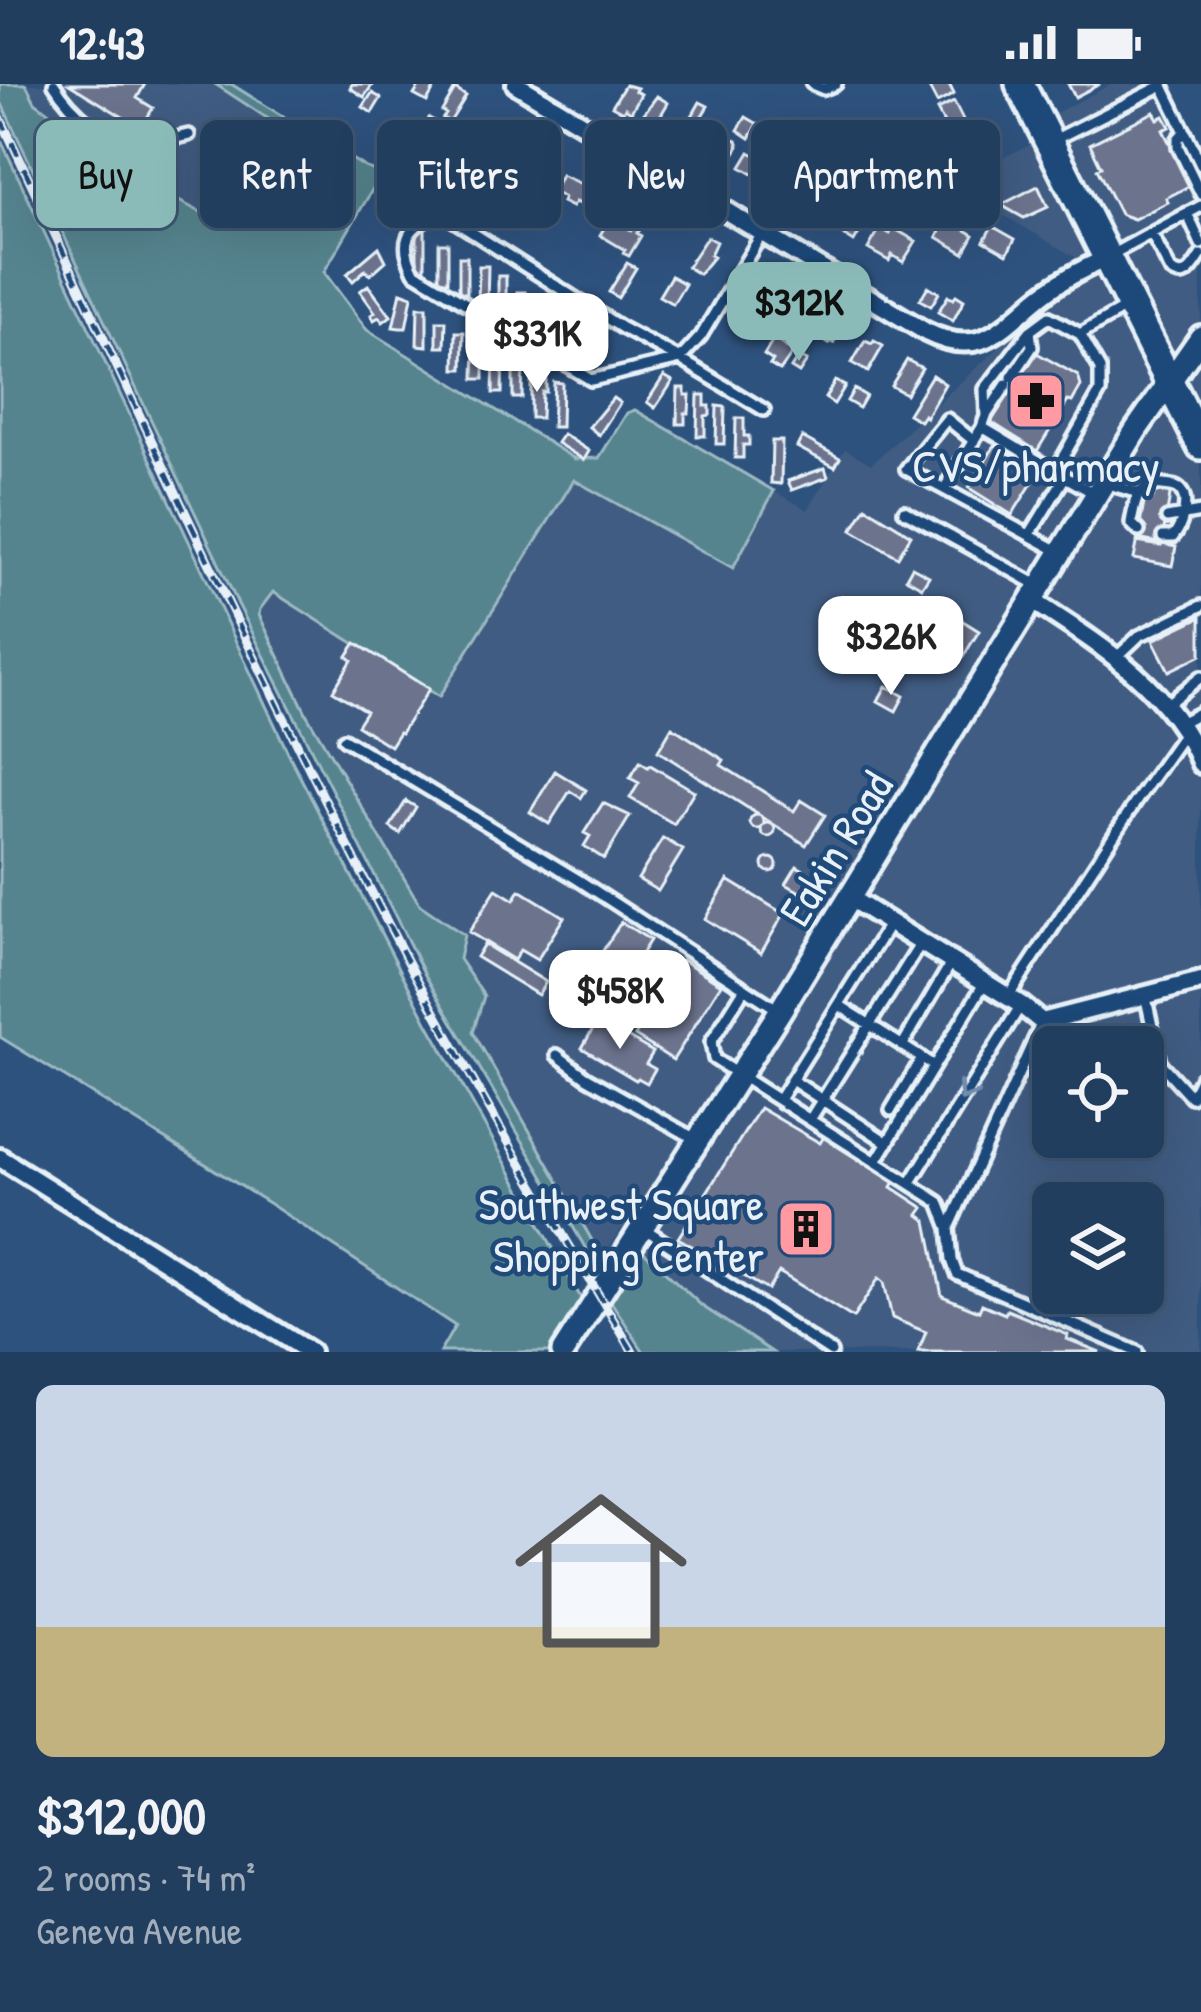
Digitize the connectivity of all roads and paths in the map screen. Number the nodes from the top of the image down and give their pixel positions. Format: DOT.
graph roads {
  1 [pos="54,84"];
  2 [pos="516,84"];
  3 [pos="812,84"];
  4 [pos="836,84"];
  5 [pos="1020,84"];
  6 [pos="1162,84"];
  7 [pos="1184,130"];
  8 [pos="189,135"];
  9 [pos="1049,142"];
  10 [pos="1200,159"];
  11 [pos="1201,194"];
  12 [pos="1201,206"];
  13 [pos="1187,213"];
  14 [pos="763,232"];
  15 [pos="1151,233"];
  16 [pos="1201,244"];
  17 [pos="1201,256"];
  18 [pos="1107,258"];
  19 [pos="1130,305"];
  20 [pos="1030,331"];
  21 [pos="1080,334"];
  22 [pos="1201,337"];
  23 [pos="680,358"];
  24 [pos="1169,383"];
  25 [pos="764,410"];
  26 [pos="984,421"];
  27 [pos="974,441"];
  28 [pos="1201,445"];
  29 [pos="1060,474"];
  30 [pos="944,489"];
  31 [pos="1101,489"];
  32 [pos="1142,494"];
  33 [pos="1170,500"];
  34 [pos="1184,503"];
  35 [pos="904,511"];
  36 [pos="1201,512"];
  37 [pos="1182,517"];
  38 [pos="1167,518"];
  39 [pos="1139,531"];
  40 [pos="1030,534"];
  41 [pos="1163,537"];
  42 [pos="1062,553"];
  43 [pos="1037,594"];
  44 [pos="1201,605"];
  45 [pos="1117,657"];
  46 [pos="1201,677"];
  47 [pos="1166,705"];
  48 [pos="1201,712"];
  49 [pos="1183,727"];
  50 [pos="344,740"];
  51 [pos="1200,760"];
  52 [pos="850,898"];
  53 [pos="890,923"];
  54 [pos="921,943"];
  55 [pos="952,962"];
  56 [pos="985,982"];
  57 [pos="1201,982"];
  58 [pos="745,988"];
  59 [pos="1145,994"];
  60 [pos="1014,1001"];
  61 [pos="838,1005"];
  62 [pos="780,1011"];
  63 [pos="1042,1022"];
  64 [pos="869,1025"];
  65 [pos="1152,1026"];
  66 [pos="902,1046"];
  67 [pos="556,1055"];
  68 [pos="922,1058"];
  69 [pos="934,1066"];
  70 [pos="1164,1068"];
  71 [pos="740,1073"];
  72 [pos="1201,1077"];
  73 [pos="792,1080"];
  74 [pos="780,1098"];
  75 [pos="824,1099"];
  76 [pos="891,1110"];
  77 [pos="812,1118"];
  78 [pos="699,1141"];
  79 [pos="888,1143"];
  80 [pos="0,1158"];
  81 [pos="877,1160"];
  82 [pos="911,1182"];
  83 [pos="641,1226"];
  84 [pos="950,1228"];
  85 [pos="310,1352"];
  86 [pos="563,1352"];
  87 [pos="831,1352"];
  88 [pos="1137,1352"];
  1 -- 8 [label="lane"];
  2 -- 14 [label="street"];
  3 -- 4 [label="lane"];
  5 -- 9 [label="main road"];
  6 -- 7 [label="lane"];
  6 -- 9 [label="lane"];
  7 -- 10 [label="lane"];
  7 -- 11 [label="lane"];
  9 -- 18 [label="main road"];
  12 -- 13 [label="lane"];
  13 -- 15 [label="lane"];
  13 -- 16 [label="lane"];
  14 -- 18 [label="street"];
  14 -- 23 [label="lane"];
  15 -- 17 [label="lane"];
  15 -- 18 [label="lane"];
  18 -- 19 [label="main road"];
  19 -- 21 [label="lane"];
  19 -- 24 [label="main road"];
  20 -- 21 [label="lane"];
  20 -- 26 [label="lane"];
  20 -- 26 [label="lane"];
  21 -- 29 [label="lane"];
  22 -- 24 [label="street, Eakin Road"];
  23 -- 23 [label="lane"];
  23 -- 25 [label="lane"];
  24 -- 28 [label="main road"];
  24 -- 31 [label="street, Eakin Road"];
  26 -- 27 [label="lane"];
  26 -- 29 [label="lane"];
  27 -- 30 [label="lane"];
  27 -- 30 [label="lane"];
  29 -- 31 [label="lane"];
  29 -- 40 [label="lane"];
  30 -- 40 [label="lane"];
  31 -- 32 [label="lane"];
  31 -- 42 [label="street, Eakin Road"];
  32 -- 34 [label="lane"];
  32 -- 39 [label="lane"];
  33 -- 34 [label="lane"];
  34 -- 37 [label="lane"];
  35 -- 43 [label="lane"];
  36 -- 37 [label="lane"];
  37 -- 38 [label="lane"];
  37 -- 41 [label="lane"];
  40 -- 42 [label="lane"];
  42 -- 43 [label="street, Eakin Road"];
  43 -- 45 [label="street"];
  43 -- 52 [label="street, Eakin Road"];
  44 -- 45 [label="lane"];
  45 -- 47 [label="street"];
  46 -- 47 [label="lane"];
  47 -- 49 [label="street"];
  48 -- 49 [label="lane"];
  49 -- 51 [label="street"];
  49 -- 60 [label="lane"];
  50 -- 58 [label="lane"];
  52 -- 53 [label="street"];
  52 -- 62 [label="street, Eakin Road"];
  53 -- 54 [label="street"];
  53 -- 61 [label="lane"];
  54 -- 55 [label="street"];
  54 -- 64 [label="lane"];
  55 -- 56 [label="street"];
  55 -- 66 [label="lane"];
  56 -- 60 [label="street"];
  56 -- 69 [label="lane"];
  57 -- 59 [label="street"];
  58 -- 62 [label="lane"];
  58 -- 71 [label="lane"];
  59 -- 63 [label="street"];
  59 -- 65 [label="lane"];
  60 -- 63 [label="street"];
  60 -- 82 [label="lane, one-way"];
  61 -- 64 [label="lane"];
  61 -- 73 [label="lane"];
  62 -- 71 [label="street, Eakin Road"];
  63 -- 84 [label="lane"];
  64 -- 66 [label="lane"];
  64 -- 75 [label="lane"];
  66 -- 68 [label="lane"];
  67 -- 78 [label="lane"];
  68 -- 69 [label="lane"];
  68 -- 76 [label="lane"];
  69 -- 79 [label="lane"];
  70 -- 72 [label="lane"];
  71 -- 74 [label="lane"];
  71 -- 78 [label="street, Eakin Road"];
  73 -- 74 [label="lane"];
  73 -- 75 [label="lane"];
  74 -- 77 [label="lane"];
  75 -- 77 [label="lane"];
  75 -- 79 [label="lane"];
  77 -- 81 [label="lane"];
  78 -- 83 [label="street, Eakin Road"];
  79 -- 81 [label="lane"];
  80 -- 85 [label="street"];
  81 -- 82 [label="lane"];
  82 -- 84 [label="lane"];
  83 -- 86 [label="street, Eakin Road"];
  83 -- 87 [label="lane"];
  84 -- 88 [label="lane"];
}
